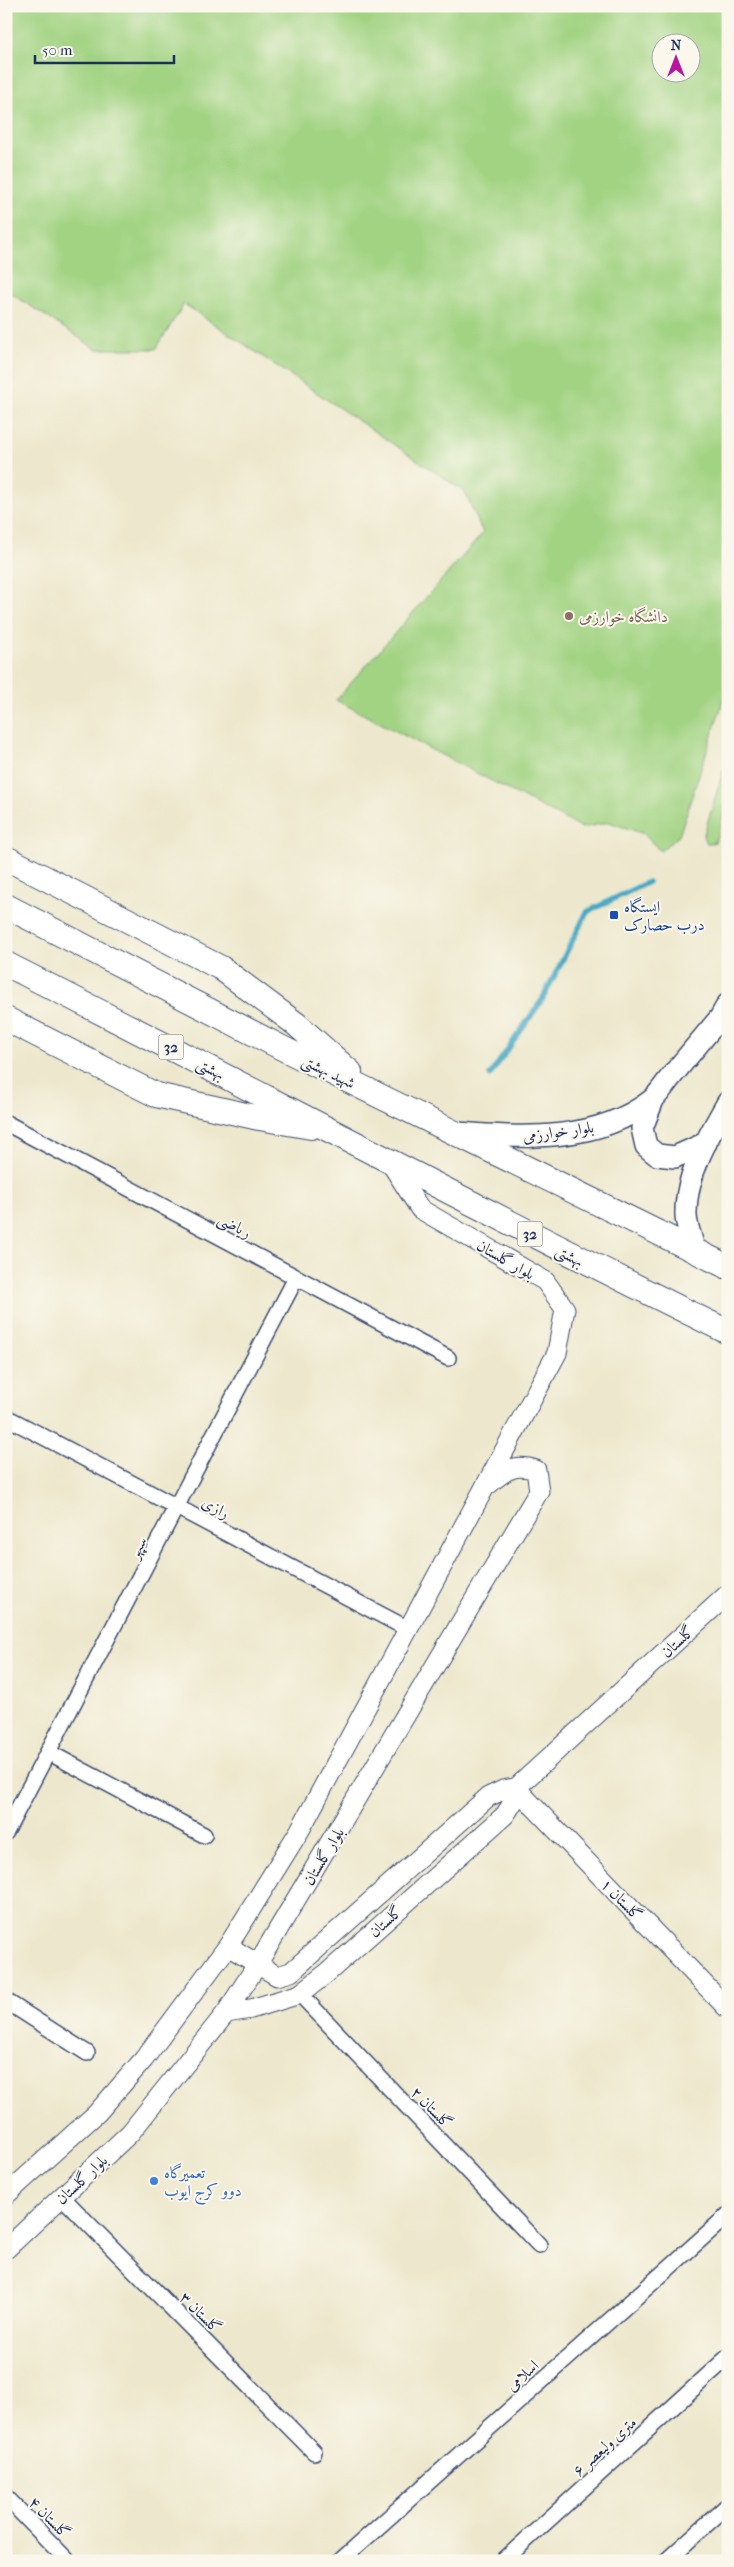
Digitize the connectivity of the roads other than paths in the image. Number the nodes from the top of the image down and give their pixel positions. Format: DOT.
graph roads {
  1 [pos="6,858"];
  2 [pos="6,906"];
  3 [pos="6,964"];
  4 [pos="728,1004"];
  5 [pos="6,1019"];
  6 [pos="374,1092"];
  7 [pos="653,1100"];
  8 [pos="725,1114"];
  9 [pos="6,1123"];
  10 [pos="335,1131"];
  11 [pos="456,1133"];
  12 [pos="706,1143"];
  13 [pos="387,1158"];
  14 [pos="694,1249"];
  15 [pos="728,1266"];
  16 [pos="296,1278"];
  17 [pos="728,1332"];
  18 [pos="448,1358"];
  19 [pos="6,1417"];
  20 [pos="482,1490"];
  21 [pos="178,1506"];
  22 [pos="728,1594"];
  23 [pos="408,1629"];
  24 [pos="48,1752"];
  25 [pos="516,1788"];
  26 [pos="6,1832"];
  27 [pos="204,1835"];
  28 [pos="228,1946"];
  29 [pos="258,1966"];
  30 [pos="300,1994"];
  31 [pos="6,2001"];
  32 [pos="728,2009"];
  33 [pos="226,2013"];
  34 [pos="87,2053"];
  35 [pos="6,2195"];
  36 [pos="62,2197"];
  37 [pos="728,2215"];
  38 [pos="539,2245"];
  39 [pos="6,2249"];
  40 [pos="728,2357"];
  41 [pos="314,2452"];
  42 [pos="6,2497"];
  43 [pos="728,2505"];
  44 [pos="68,2561"];
  45 [pos="340,2561"];
  46 [pos="503,2561"];
  47 [pos="666,2561"];
  1 -- 6 [label="main road"];
  2 -- 6 [label="main road, شهید بهشتی"];
  3 -- 10 [label="main road, بهشتى / 32"];
  4 -- 7 [label="main road, بلوار خوارزمی"];
  5 -- 10 [label="main road"];
  6 -- 11 [label="main road"];
  7 -- 11 [label="main road, بلوار خوارزمی"];
  7 -- 12 [label="main road"];
  8 -- 12 [label="main road"];
  9 -- 16 [label="street, ریاضی"];
  10 -- 13 [label="main road, بهشتی / 32"];
  11 -- 14 [label="main road"];
  12 -- 14 [label="main road"];
  13 -- 17 [label="main road, بهشتی / 32"];
  13 -- 20 [label="street, بلوار گلستان"];
  14 -- 15 [label="main road"];
  16 -- 18 [label="street, ریاضی"];
  16 -- 21 [label="street, سپهر"];
  19 -- 21 [label="street, رازی"];
  20 -- 23 [label="street, بلوار گلستان"];
  20 -- 29 [label="street, بلوار گلستان"];
  21 -- 23 [label="street, رازی"];
  21 -- 24 [label="street, سپهر"];
  22 -- 25 [label="street, گلستان"];
  23 -- 28 [label="street, بلوار گلستان"];
  24 -- 26 [label="street, سپهر"];
  24 -- 27 [label="street"];
  25 -- 29 [label="street, گلستان"];
  25 -- 30 [label="street, گلستان"];
  25 -- 32 [label="street, گلستان ۱"];
  28 -- 29 [label="street, گلستان"];
  28 -- 35 [label="street, بلوار گلستان"];
  29 -- 33 [label="street, بلوار گلستان"];
  30 -- 33 [label="street, گلستان"];
  30 -- 38 [label="street, گلستان ۲"];
  31 -- 34 [label="street"];
  33 -- 36 [label="street, بلوار گلستان"];
  36 -- 39 [label="street, بلوار گلستان"];
  36 -- 41 [label="street, گلستان ۳"];
  37 -- 45 [label="street, اسلامی"];
  40 -- 46 [label="street, ۶ متری ولیعصر"];
  42 -- 44 [label="street, گلستان ۴"];
  43 -- 47 [label="street"];
}
